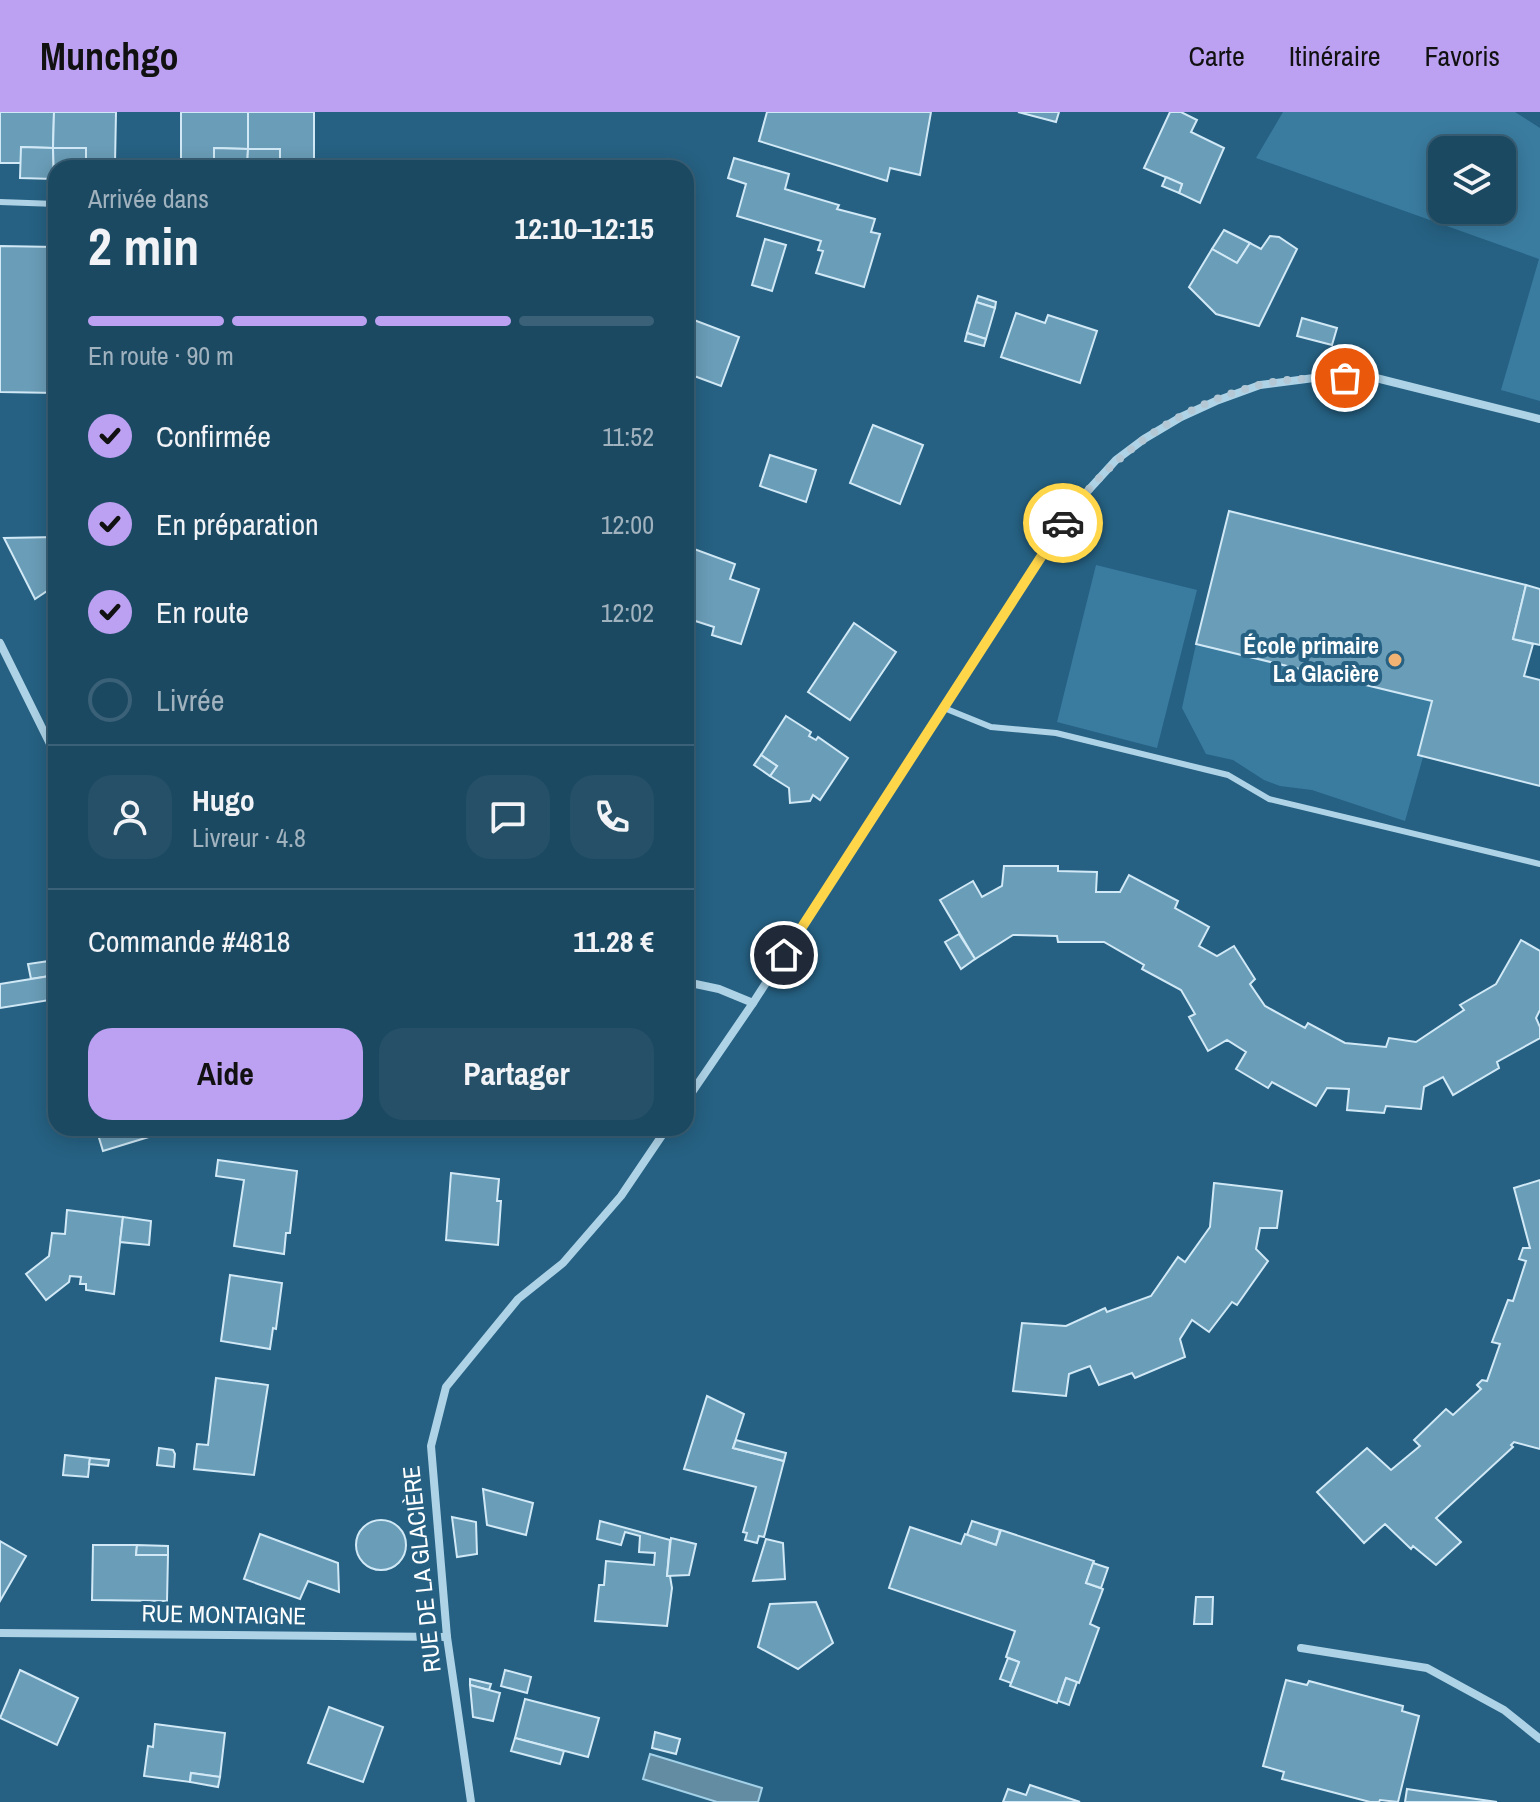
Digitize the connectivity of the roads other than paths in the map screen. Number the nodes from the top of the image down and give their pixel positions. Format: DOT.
graph roads {
  1 [pos="0,202"];
  2 [pos="48,204"];
  3 [pos="1540,419"];
  4 [pos="0,643"];
  5 [pos="944,708"];
  6 [pos="48,740"];
  7 [pos="1540,864"];
  8 [pos="694,984"];
  9 [pos="753,1003"];
  10 [pos="694,1089"];
  11 [pos="662,1136"];
  12 [pos="0,1633"];
  13 [pos="447,1637"];
  14 [pos="1301,1648"];
  15 [pos="1540,1739"];
  16 [pos="471,1802"];
  1 -- 2 [label="lane"];
  3 -- 5 [label="street"];
  4 -- 6 [label="street"];
  5 -- 7 [label="lane"];
  5 -- 9 [label="street"];
  8 -- 9 [label="street"];
  9 -- 10 [label="street"];
  11 -- 13 [label="street, RUE DE LA GLACIÈRE"];
  12 -- 13 [label="street, RUE MONTAIGNE"];
  13 -- 16 [label="street, RUE DE LA GLACIÈRE"];
  14 -- 15 [label="street"];
}
